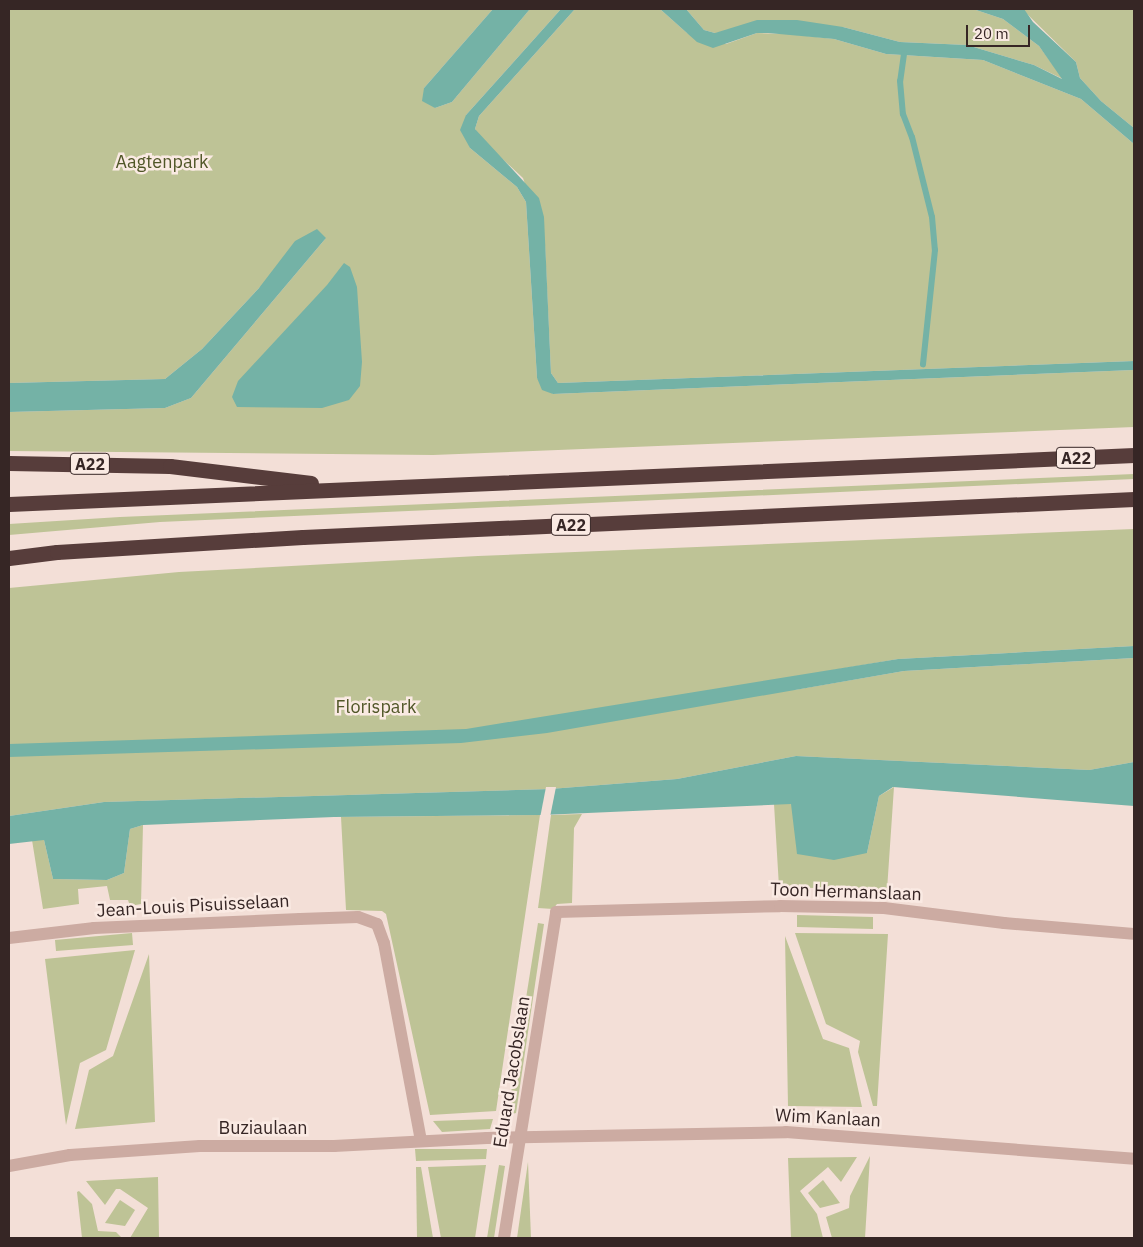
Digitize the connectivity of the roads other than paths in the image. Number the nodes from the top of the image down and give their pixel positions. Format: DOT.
graph roads {
  1 [pos="1134,456"];
  2 [pos="9,463"];
  3 [pos="367,489"];
  4 [pos="1134,500"];
  5 [pos="9,504"];
  6 [pos="9,558"];
  7 [pos="556,912"];
  8 [pos="1134,934"];
  9 [pos="9,938"];
  10 [pos="519,1139"];
  11 [pos="421,1141"];
  12 [pos="1134,1159"];
  13 [pos="9,1166"];
  14 [pos="504,1238"];
  1 -- 3 [label="highway, A22"];
  2 -- 3 [label="highway, A22"];
  3 -- 5 [label="highway, A22"];
  4 -- 6 [label="highway, A22"];
  7 -- 8 [label="street, Toon Hermanslaan"];
  7 -- 10 [label="street, Eduard Jacobslaan"];
  9 -- 11 [label="street, Jean-Louis Pisuisselaan"];
  10 -- 11 [label="street, Buziaulaan"];
  10 -- 12 [label="street, Wim Kanlaan"];
  10 -- 14 [label="street, Eduard Jacobslaan"];
  11 -- 13 [label="street, Buziaulaan"];
}
